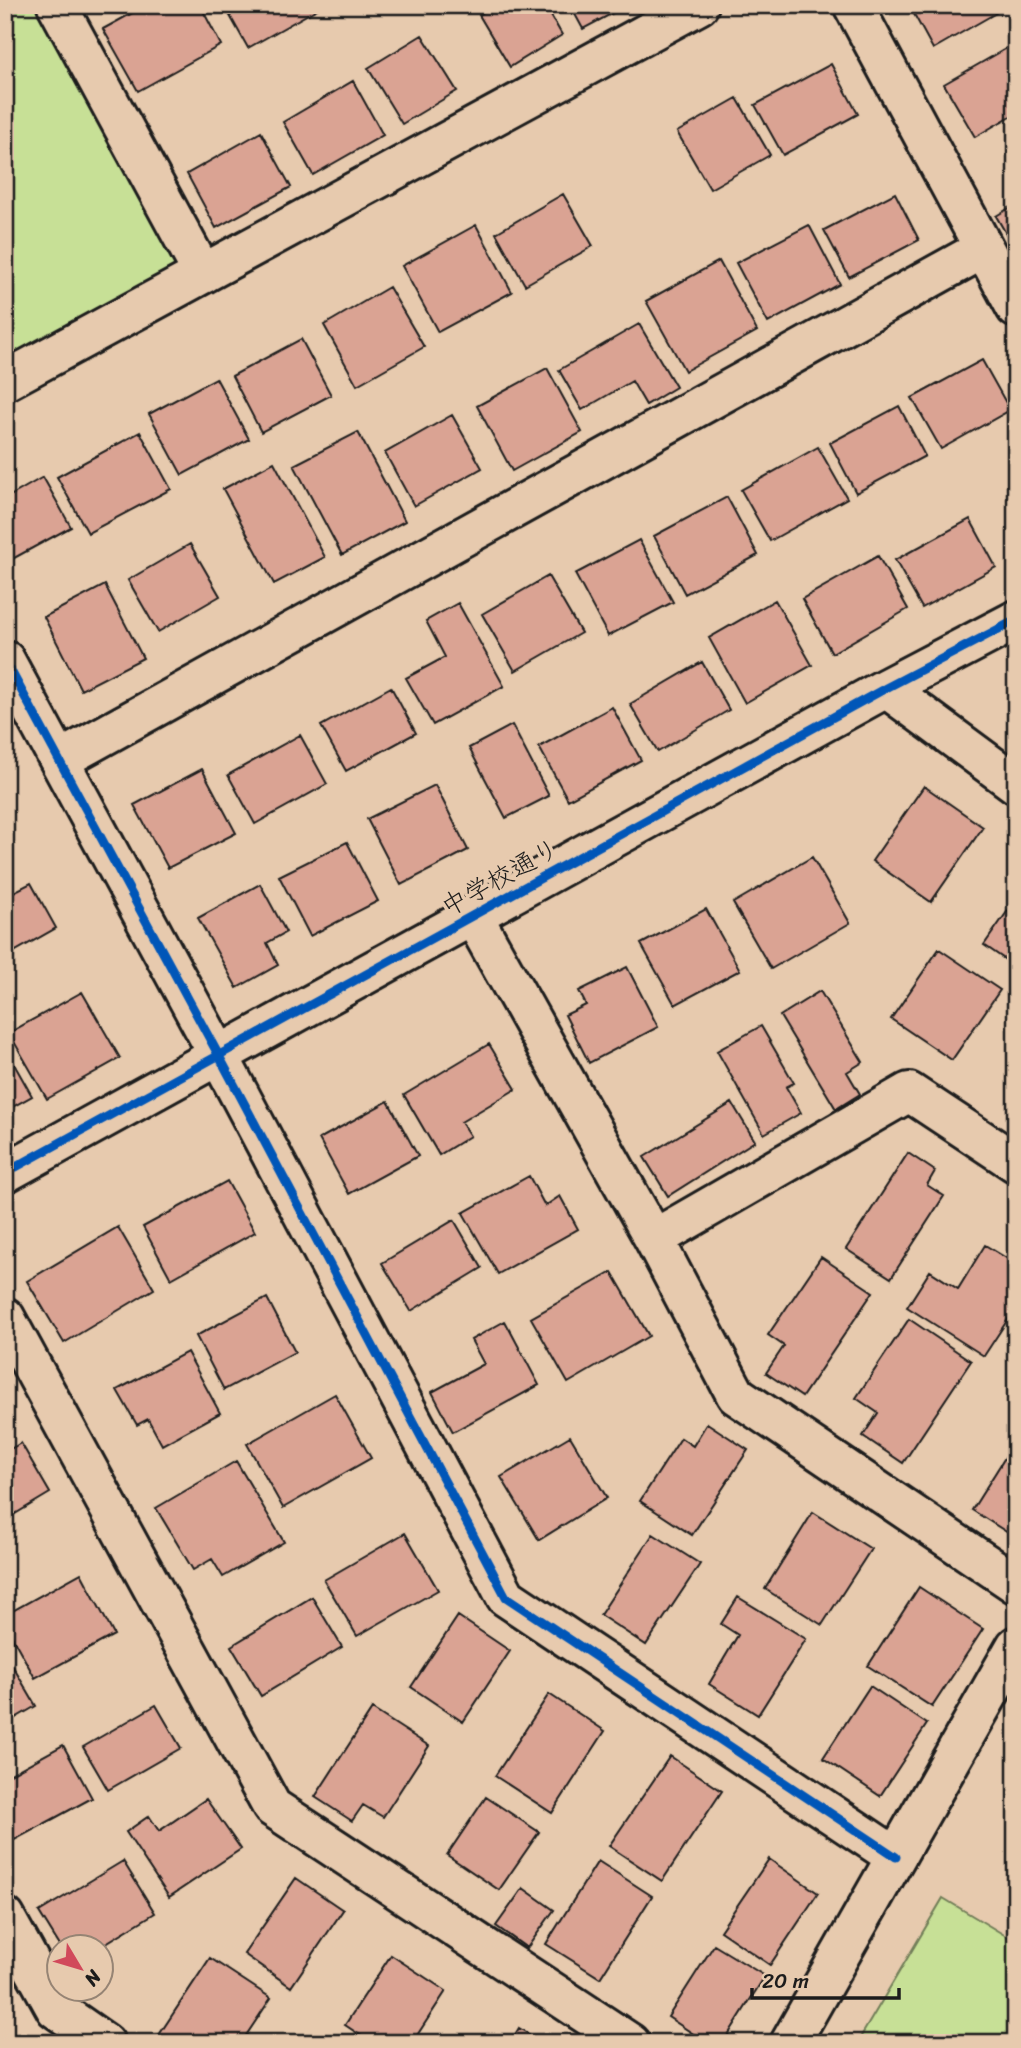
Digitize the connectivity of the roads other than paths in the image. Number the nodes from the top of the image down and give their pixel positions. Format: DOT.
graph roads {
  1 [pos="57,5"];
  2 [pos="699,5"];
  3 [pos="853,5"];
  4 [pos="983,249"];
  5 [pos="203,274"];
  6 [pos="1016,308"];
  7 [pos="5,381"];
  8 [pos="1016,620"];
  9 [pos="5,660"];
  10 [pos="886,688"];
  11 [pos="60,760"];
  12 [pos="1016,784"];
  13 [pos="473,916"];
  14 [pos="219,1056"];
  15 [pos="1016,1163"];
  16 [pos="5,1173"];
  17 [pos="654,1239"];
  18 [pos="5,1317"];
  19 [pos="1016,1584"];
  20 [pos="1016,1646"];
  21 [pos="896,1857"];
  22 [pos="5,1917"];
  23 [pos="105,2043"];
  24 [pos="630,2043"];
  25 [pos="790,2043"];
  1 -- 5 [label="street"];
  2 -- 5 [label="street"];
  3 -- 4 [label="street"];
  4 -- 6 [label="street"];
  4 -- 11 [label="street"];
  5 -- 7 [label="street"];
  8 -- 10 [label="street, 中学校通り"];
  9 -- 11 [label="street"];
  10 -- 12 [label="street"];
  10 -- 13 [label="street, 中学校通り"];
  11 -- 14 [label="street"];
  13 -- 14 [label="street, 中学校通り"];
  13 -- 17 [label="street"];
  14 -- 16 [label="street, 中学校通り"];
  14 -- 21 [label="street"];
  15 -- 17 [label="street"];
  17 -- 19 [label="street"];
  18 -- 24 [label="street"];
  20 -- 21 [label="street"];
  21 -- 25 [label="street"];
  22 -- 23 [label="street"];
}
